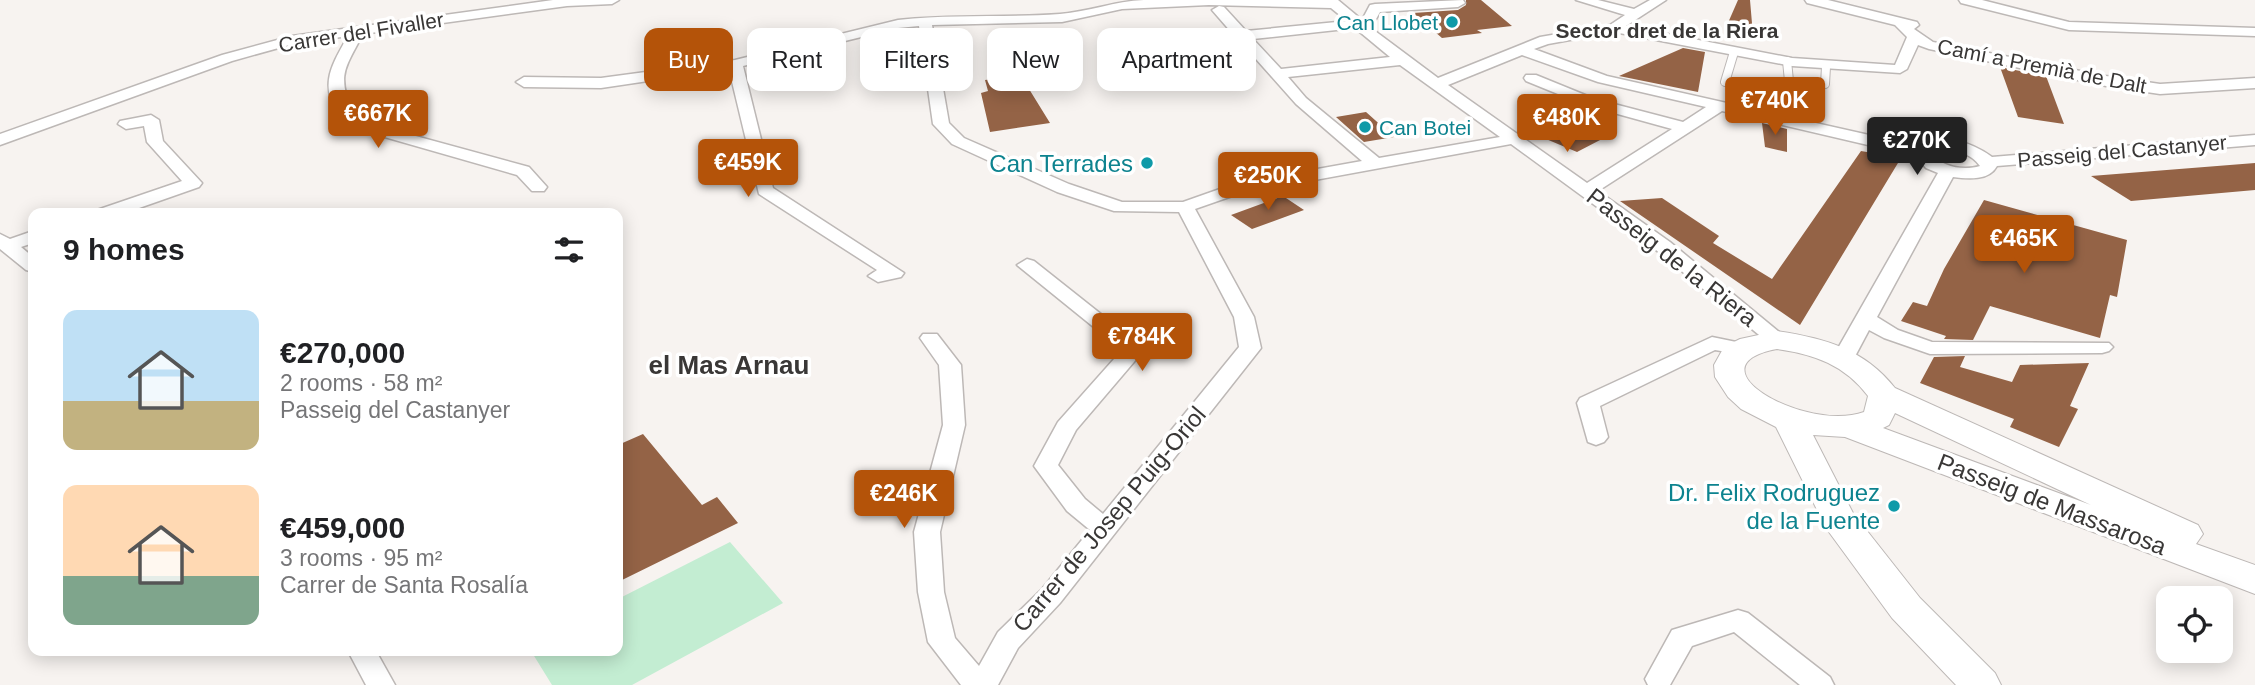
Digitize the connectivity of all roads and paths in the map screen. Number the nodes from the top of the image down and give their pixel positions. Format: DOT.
graph roads {
  1 [pos="612,0"];
  2 [pos="1583,0"];
  3 [pos="1659,0"];
  4 [pos="1812,0"];
  5 [pos="1966,0"];
  6 [pos="1332,2"];
  7 [pos="1113,3"];
  8 [pos="1458,3"];
  9 [pos="1219,10"];
  10 [pos="1636,14"];
  11 [pos="925,21"];
  12 [pos="1900,22"];
  13 [pos="1361,26"];
  14 [pos="1234,28"];
  15 [pos="1614,28"];
  16 [pos="357,32"];
  17 [pos="2255,32"];
  18 [pos="1256,35"];
  19 [pos="1914,37"];
  20 [pos="1520,49"];
  21 [pos="1256,52"];
  22 [pos="1734,52"];
  23 [pos="1403,60"];
  24 [pos="1787,61"];
  25 [pos="735,64"];
  26 [pos="1826,67"];
  27 [pos="1284,72"];
  28 [pos="1531,78"];
  29 [pos="1789,81"];
  30 [pos="524,82"];
  31 [pos="1725,82"];
  32 [pos="2123,83"];
  33 [pos="2255,83"];
  34 [pos="1437,84"];
  35 [pos="1825,84"];
  36 [pos="1719,106"];
  37 [pos="126,124"];
  38 [pos="1687,128"];
  39 [pos="1514,139"];
  40 [pos="0,140"];
  41 [pos="2255,141"];
  42 [pos="1921,152"];
  43 [pos="1988,162"];
  44 [pos="1376,164"];
  45 [pos="1948,170"];
  46 [pos="538,187"];
  47 [pos="1587,191"];
  48 [pos="1185,207"];
  49 [pos="120,208"];
  50 [pos="28,238"];
  51 [pos="4,243"];
  52 [pos="28,262"];
  53 [pos="1027,265"];
  54 [pos="878,276"];
  55 [pos="1866,319"];
  56 [pos="930,338"];
  57 [pos="1777,340"];
  58 [pos="2102,347"];
  59 [pos="1739,348"];
  60 [pos="1844,357"];
  61 [pos="1884,395"];
  62 [pos="1789,420"];
  63 [pos="1849,428"];
  64 [pos="1596,437"];
  65 [pos="1105,529"];
  66 [pos="2255,567"];
  67 [pos="2255,580"];
  68 [pos="365,656"];
  69 [pos="1662,683"];
  70 [pos="381,685"];
  71 [pos="981,685"];
  72 [pos="1820,685"];
  73 [pos="1981,685"];
  1 -- 16 [label="street, Carrer del Fivaller"];
  2 -- 10 [label="street"];
  3 -- 10 [label="street"];
  4 -- 12 [label="street"];
  5 -- 17 [label="street"];
  6 -- 7 [label="street"];
  6 -- 13 [label="street, Passeig de la Riera"];
  7 -- 11 [label="street"];
  8 -- 13 [label="street"];
  9 -- 14 [label="street"];
  10 -- 15 [label="street"];
  11 -- 25 [label="street"];
  11 -- 48 [label="street"];
  12 -- 19 [label="street"];
  12 -- 32 [label="street"];
  13 -- 18 [label="street"];
  13 -- 23 [label="street, Passeig de la Riera"];
  15 -- 20 [label="street"];
  15 -- 22 [label="street"];
  16 -- 40 [label="street, Carrer del Fivaller"];
  16 -- 46 [label="street"];
  19 -- 26 [label="street"];
  19 -- 32 [label="street, Camí a Premià de Dalt"];
  20 -- 34 [label="street"];
  20 -- 36 [label="street"];
  21 -- 44 [label="street"];
  22 -- 24 [label="street"];
  22 -- 31 [label="lane"];
  23 -- 27 [label="street"];
  23 -- 34 [label="street, Passeig de la Riera"];
  24 -- 26 [label="street"];
  24 -- 29 [label="lane"];
  25 -- 30 [label="street"];
  25 -- 54 [label="street"];
  26 -- 35 [label="lane"];
  28 -- 38 [label="street"];
  32 -- 33 [label="street, Camí a Premià de Dalt"];
  34 -- 39 [label="street, Passeig de la Riera"];
  36 -- 38 [label="street"];
  36 -- 42 [label="street"];
  37 -- 49 [label="street"];
  38 -- 47 [label="street"];
  39 -- 44 [label="street"];
  39 -- 47 [label="street, Passeig de la Riera"];
  41 -- 43 [label="street, Passeig del Castanyer"];
  42 -- 43 [label="street"];
  42 -- 45 [label="street"];
  43 -- 45 [label="street"];
  44 -- 48 [label="street"];
  45 -- 55 [label="street"];
  47 -- 57 [label="street, Passeig de la Riera"];
  48 -- 65 [label="street, Carrer de Josep Puig-Oriol"];
  50 -- 51 [label="street"];
  51 -- 52 [label="street"];
  53 -- 65 [label="street"];
  55 -- 58 [label="street"];
  55 -- 60 [label="street"];
  56 -- 71 [label="street"];
  57 -- 59 [label="street"];
  57 -- 60 [label="street"];
  59 -- 62 [label="street, Passeig de Massarosa"];
  59 -- 64 [label="street"];
  60 -- 61 [label="street"];
  61 -- 63 [label="street"];
  61 -- 66 [label="street, Passeig de Massarosa"];
  62 -- 63 [label="street, Passeig de Massarosa"];
  62 -- 73 [label="street"];
  63 -- 67 [label="street, Passeig de Massarosa"];
  65 -- 71 [label="street, Carrer de Josep Puig-Oriol"];
  68 -- 70 [label="street"];
  69 -- 72 [label="street"];
}
